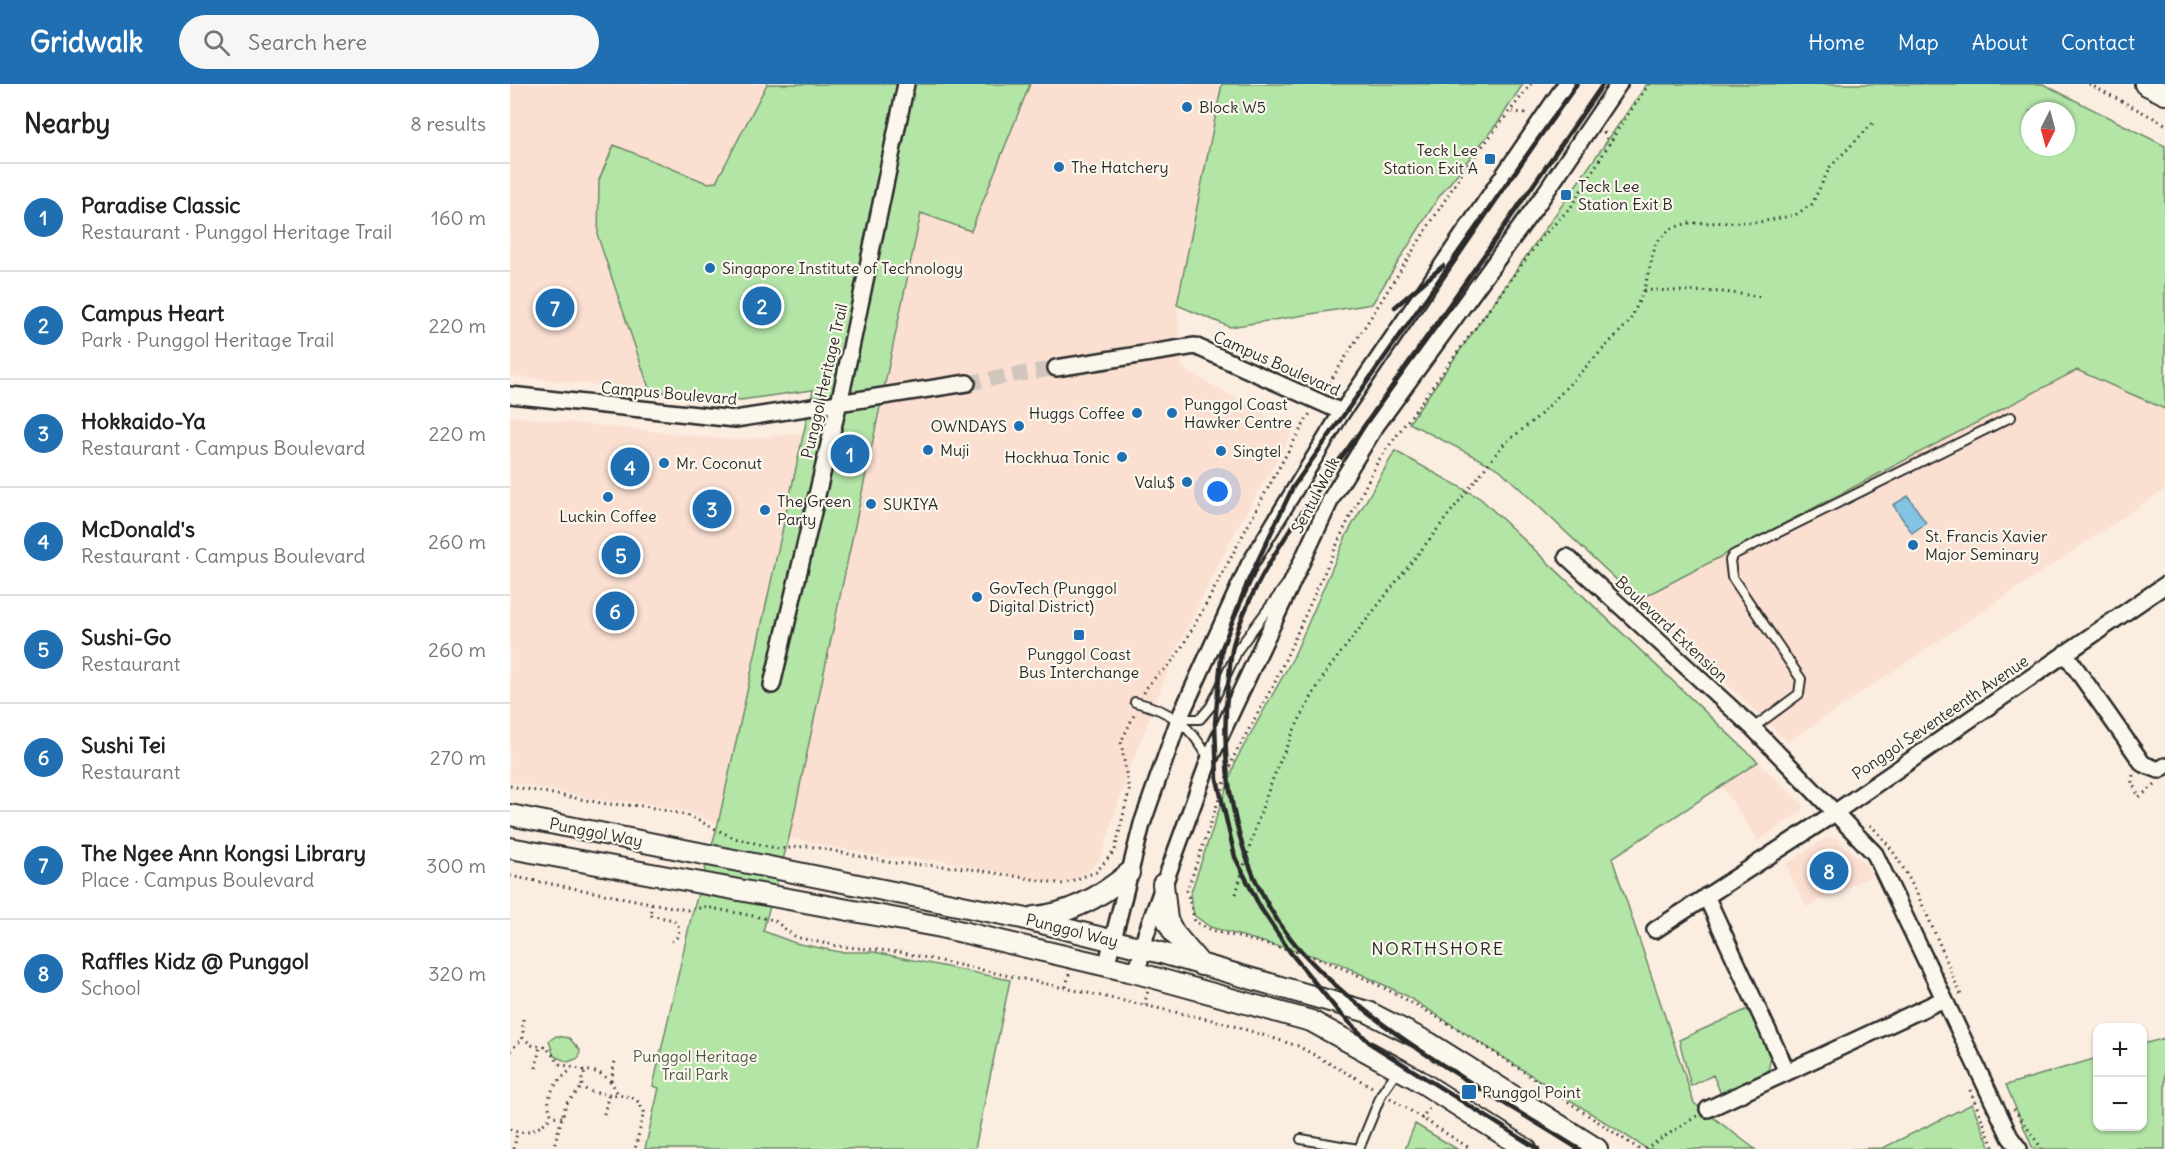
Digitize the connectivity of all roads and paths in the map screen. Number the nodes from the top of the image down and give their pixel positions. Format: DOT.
graph roads {
  1 [pos="906,84"];
  2 [pos="1531,84"];
  3 [pos="1566,84"];
  4 [pos="1619,84"];
  5 [pos="1649,84"];
  6 [pos="2089,84"];
  7 [pos="2145,84"];
  8 [pos="2165,94"];
  9 [pos="1533,106"];
  10 [pos="1512,112"];
  11 [pos="1874,122"];
  12 [pos="2165,124"];
  13 [pos="1644,290"];
  14 [pos="1762,297"];
  15 [pos="1056,368"];
  16 [pos="967,382"];
  17 [pos="510,395"];
  18 [pos="1319,399"];
  19 [pos="1342,412"];
  20 [pos="2011,417"];
  21 [pos="1567,557"];
  22 [pos="1294,576"];
  23 [pos="2165,585"];
  24 [pos="2066,652"];
  25 [pos="772,685"];
  26 [pos="1137,702"];
  27 [pos="1179,719"];
  28 [pos="1753,728"];
  29 [pos="1209,760"];
  30 [pos="2143,764"];
  31 [pos="2163,771"];
  32 [pos="510,786"];
  33 [pos="1835,811"];
  34 [pos="510,815"];
  35 [pos="510,848"];
  36 [pos="1129,873"];
  37 [pos="510,876"];
  38 [pos="1163,884"];
  39 [pos="1236,894"];
  40 [pos="1706,896"];
  41 [pos="652,904"];
  42 [pos="1022,918"];
  43 [pos="1195,922"];
  44 [pos="1654,930"];
  45 [pos="1114,940"];
  46 [pos="669,942"];
  47 [pos="1142,947"];
  48 [pos="1201,965"];
  49 [pos="1106,967"];
  50 [pos="1137,973"];
  51 [pos="1944,999"];
  52 [pos="523,1019"];
  53 [pos="523,1038"];
  54 [pos="1472,1039"];
  55 [pos="540,1046"];
  56 [pos="1467,1048"];
  57 [pos="510,1051"];
  58 [pos="615,1061"];
  59 [pos="536,1068"];
  60 [pos="1399,1068"];
  61 [pos="572,1069"];
  62 [pos="586,1071"];
  63 [pos="1787,1072"];
  64 [pos="611,1081"];
  65 [pos="1966,1081"];
  66 [pos="583,1086"];
  67 [pos="617,1092"];
  68 [pos="609,1093"];
  69 [pos="1382,1093"];
  70 [pos="1432,1104"];
  71 [pos="1708,1109"];
  72 [pos="604,1114"];
  73 [pos="552,1116"];
  74 [pos="562,1117"];
  75 [pos="1421,1119"];
  76 [pos="510,1129"];
  77 [pos="517,1132"];
  78 [pos="1301,1139"];
  79 [pos="2013,1145"];
  80 [pos="514,1149"];
  81 [pos="554,1149"];
  82 [pos="635,1149"];
  83 [pos="1359,1149"];
  84 [pos="1471,1149"];
  85 [pos="1526,1149"];
  86 [pos="1597,1149"];
  87 [pos="1645,1149"];
  88 [pos="1994,1149"];
  1 -- 25 [label="street, Punggol Heritage Trail"];
  2 -- 10 [label="path"];
  3 -- 19 [label="street, Sentul Walk"];
  4 -- 22 [label="street, Sentul Walk"];
  5 -- 43 [label="path"];
  6 -- 12 [label="path"];
  7 -- 8 [label="main road"];
  9 -- 10 [label="path"];
  10 -- 18 [label="path"];
  11 -- 13 [label="path"];
  13 -- 14 [label="path"];
  13 -- 39 [label="path"];
  15 -- 18 [label="street, Campus Boulevard"];
  16 -- 17 [label="street, Campus Boulevard"];
  18 -- 19 [label="street, Campus Boulevard"];
  18 -- 26 [label="path"];
  19 -- 27 [label="street, Sentul Walk"];
  20 -- 28 [label="lane"];
  21 -- 28 [label="street, Boulevard Extension"];
  22 -- 27 [label="lane"];
  22 -- 29 [label="street, Sentul Walk"];
  23 -- 24 [label="street, Ponggol Seventeenth Avenue"];
  24 -- 30 [label="street"];
  24 -- 33 [label="street, Ponggol Seventeenth Avenue"];
  26 -- 27 [label="lane"];
  26 -- 32 [label="path"];
  27 -- 29 [label="lane"];
  27 -- 36 [label="street, Sentul Walk"];
  28 -- 33 [label="street"];
  29 -- 38 [label="street, Sentul Walk"];
  30 -- 31 [label="street"];
  30 -- 31 [label="path"];
  33 -- 40 [label="street, Ponggol Seventeenth Avenue"];
  33 -- 51 [label="street"];
  34 -- 42 [label="main road, Punggol Way"];
  35 -- 49 [label="main road, Punggol Way"];
  36 -- 42 [label="main road"];
  36 -- 45 [label="street, Sentul Walk"];
  37 -- 41 [label="path"];
  38 -- 47 [label="street, Sentul Walk"];
  38 -- 48 [label="main road"];
  40 -- 44 [label="street, Ponggol Seventeenth Avenue"];
  40 -- 63 [label="street"];
  41 -- 46 [label="path"];
  41 -- 69 [label="path"];
  42 -- 45 [label="main road, Punggol Way"];
  45 -- 47 [label="main road, Punggol Way"];
  45 -- 49 [label="street, Sentul Walk"];
  47 -- 48 [label="main road, Punggol Way"];
  47 -- 50 [label="street, Sentul Walk"];
  48 -- 86 [label="main road, Punggol Way"];
  49 -- 50 [label="main road, Punggol Way"];
  50 -- 60 [label="main road, Punggol Way"];
  51 -- 63 [label="street"];
  51 -- 79 [label="street"];
  52 -- 53 [label="path"];
  53 -- 55 [label="path"];
  53 -- 57 [label="path"];
  54 -- 56 [label="path"];
  55 -- 59 [label="path"];
  55 -- 61 [label="path"];
  58 -- 64 [label="path"];
  60 -- 69 [label="lane"];
  60 -- 85 [label="main road, Punggol Way"];
  61 -- 62 [label="path"];
  61 -- 73 [label="path"];
  62 -- 64 [label="path"];
  62 -- 66 [label="path"];
  63 -- 71 [label="street"];
  64 -- 67 [label="path"];
  65 -- 88 [label="path"];
  66 -- 68 [label="path"];
  66 -- 74 [label="path"];
  67 -- 68 [label="path"];
  67 -- 82 [label="path"];
  68 -- 72 [label="path"];
  69 -- 75 [label="path"];
  69 -- 83 [label="lane"];
  70 -- 75 [label="path"];
  71 -- 87 [label="path"];
  73 -- 74 [label="path"];
  73 -- 77 [label="path"];
  74 -- 81 [label="path"];
  75 -- 84 [label="path"];
  76 -- 77 [label="path"];
  77 -- 80 [label="path"];
  78 -- 83 [label="lane"];
}
